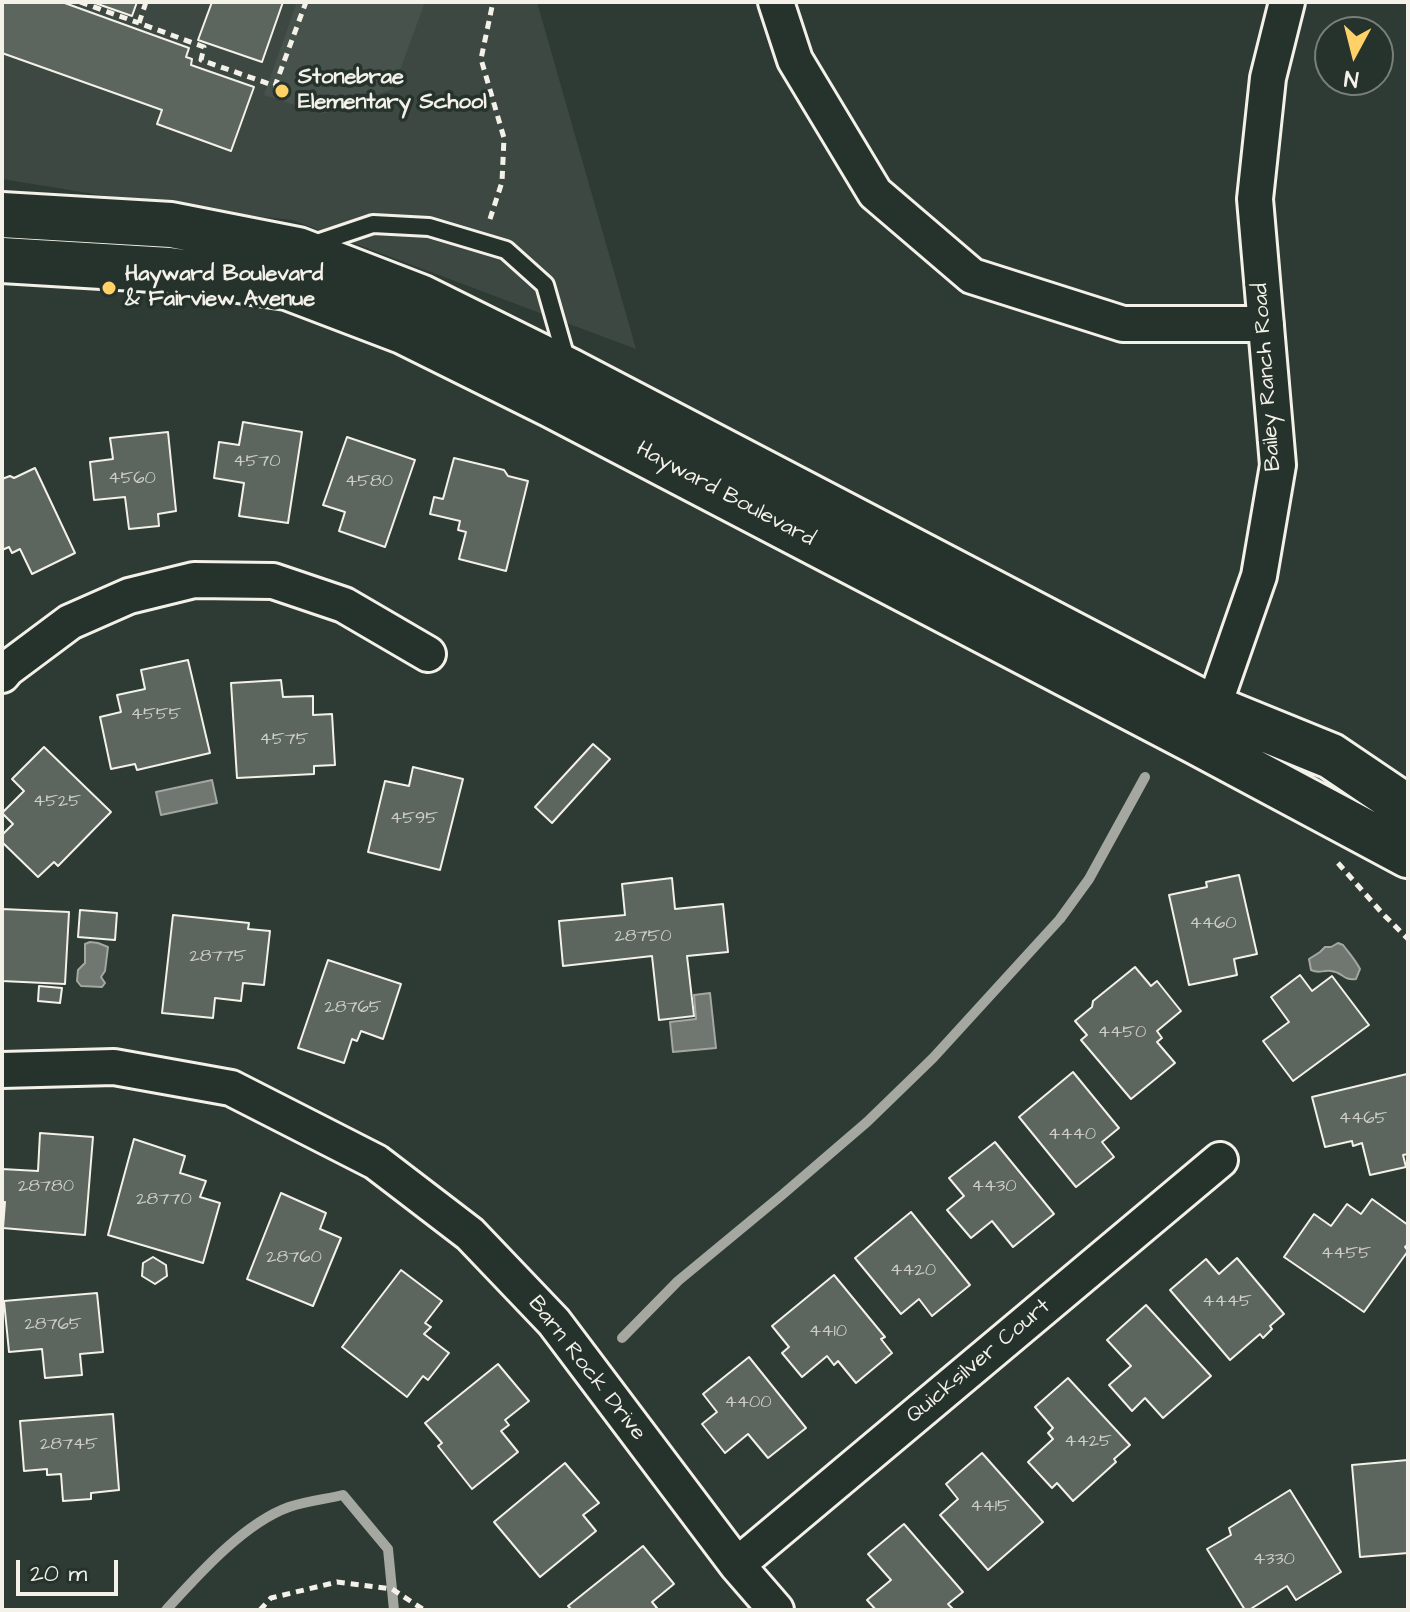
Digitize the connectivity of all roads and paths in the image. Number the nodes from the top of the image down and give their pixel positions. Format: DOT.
graph roads {
  1 [pos="80,2"];
  2 [pos="146,2"];
  3 [pos="306,2"];
  4 [pos="493,2"];
  5 [pos="776,2"];
  6 [pos="1287,2"];
  7 [pos="139,23"];
  8 [pos="2,215"];
  9 [pos="483,243"];
  10 [pos="298,250"];
  11 [pos="2,260"];
  12 [pos="1266,324"];
  13 [pos="569,371"];
  14 [pos="428,654"];
  15 [pos="2,675"];
  16 [pos="1204,724"];
  17 [pos="1408,808"];
  18 [pos="1408,855"];
  19 [pos="1335,860"];
  20 [pos="1408,939"];
  21 [pos="2,1070"];
  22 [pos="1220,1160"];
  23 [pos="737,1565"];
  24 [pos="260,1610"];
  25 [pos="424,1610"];
  26 [pos="776,1610"];
  1 -- 7 [label="path"];
  2 -- 7 [label="path"];
  3 -- 7 [label="path"];
  4 -- 9 [label="path"];
  5 -- 12 [label="street"];
  6 -- 12 [label="street, Bailey Ranch Road"];
  8 -- 10 [label="main road, Hayward Boulevard"];
  9 -- 10 [label="lane"];
  9 -- 13 [label="lane"];
  10 -- 13 [label="main road, Hayward Boulevard"];
  11 -- 16 [label="main road, Hayward Boulevard"];
  12 -- 16 [label="street, Bailey Ranch Road"];
  13 -- 16 [label="main road, Hayward Boulevard"];
  14 -- 15 [label="street"];
  16 -- 17 [label="main road, Hayward Boulevard"];
  16 -- 18 [label="main road, Hayward Boulevard"];
  19 -- 20 [label="path"];
  21 -- 23 [label="street, Barn Rock Drive"];
  22 -- 23 [label="street, Quicksilver Court"];
  23 -- 26 [label="street, Barn Rock Drive"];
  24 -- 25 [label="path"];
}
